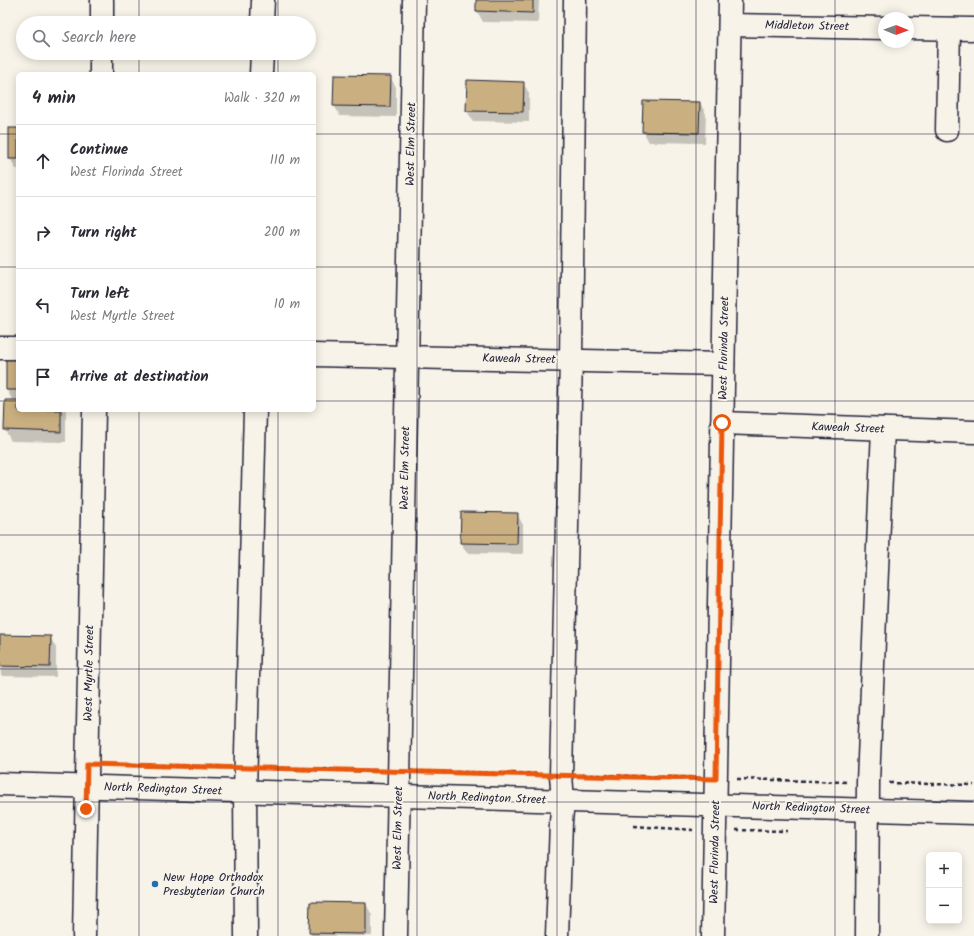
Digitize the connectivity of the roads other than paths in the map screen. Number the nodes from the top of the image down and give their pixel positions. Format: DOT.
graph roads {
  1 [pos="102,0"];
  2 [pos="263,0"];
  3 [pos="414,0"];
  4 [pos="575,0"];
  5 [pos="730,0"];
  6 [pos="102,16"];
  7 [pos="262,16"];
  8 [pos="730,25"];
  9 [pos="878,28"];
  10 [pos="914,28"];
  11 [pos="949,29"];
  12 [pos="974,29"];
  13 [pos="101,60"];
  14 [pos="262,60"];
  15 [pos="101,72"];
  16 [pos="261,72"];
  17 [pos="947,130"];
  18 [pos="0,348"];
  19 [pos="16,348"];
  20 [pos="316,355"];
  21 [pos="407,357"];
  22 [pos="571,360"];
  23 [pos="723,364"];
  24 [pos="94,412"];
  25 [pos="255,412"];
  26 [pos="722,423"];
  27 [pos="883,429"];
  28 [pos="974,432"];
  29 [pos="0,784"];
  30 [pos="87,787"];
  31 [pos="245,791"];
  32 [pos="399,796"];
  33 [pos="563,801"];
  34 [pos="716,805"];
  35 [pos="868,810"];
  36 [pos="974,813"];
  37 [pos="84,936"];
  38 [pos="246,936"];
  39 [pos="396,936"];
  40 [pos="557,936"];
  41 [pos="713,936"];
  42 [pos="867,936"];
  1 -- 6 [label="street"];
  2 -- 7 [label="street"];
  3 -- 21 [label="street, West Elm Street"];
  4 -- 22 [label="street"];
  5 -- 8 [label="street, West Florinda Street"];
  8 -- 9 [label="street, Middleton Street"];
  8 -- 23 [label="street, West Florinda Street"];
  10 -- 11 [label="street"];
  11 -- 12 [label="street"];
  11 -- 17 [label="street"];
  13 -- 15 [label="street"];
  14 -- 16 [label="street"];
  18 -- 19 [label="street"];
  20 -- 21 [label="street, Kaweah Street"];
  21 -- 22 [label="street, Kaweah Street"];
  21 -- 32 [label="street, West Elm Street"];
  22 -- 23 [label="street, Kaweah Street"];
  22 -- 33 [label="street"];
  23 -- 26 [label="street, West Florinda Street"];
  24 -- 30 [label="street, West Myrtle Street"];
  25 -- 31 [label="street"];
  26 -- 27 [label="street, Kaweah Street"];
  26 -- 34 [label="street, West Florinda Street"];
  27 -- 28 [label="street, Kaweah Street"];
  27 -- 35 [label="street"];
  29 -- 30 [label="street, North Redington Street"];
  30 -- 31 [label="street, North Redington Street"];
  30 -- 37 [label="street, West Myrtle Street"];
  31 -- 32 [label="street, North Redington Street"];
  31 -- 38 [label="street"];
  32 -- 33 [label="street, North Redington Street"];
  32 -- 39 [label="street, West Elm Street"];
  33 -- 34 [label="street, North Redington Street"];
  33 -- 40 [label="street"];
  34 -- 35 [label="street, North Redington Street"];
  34 -- 41 [label="street, West Florinda Street"];
  35 -- 36 [label="street, North Redington Street"];
  35 -- 42 [label="street"];
}
